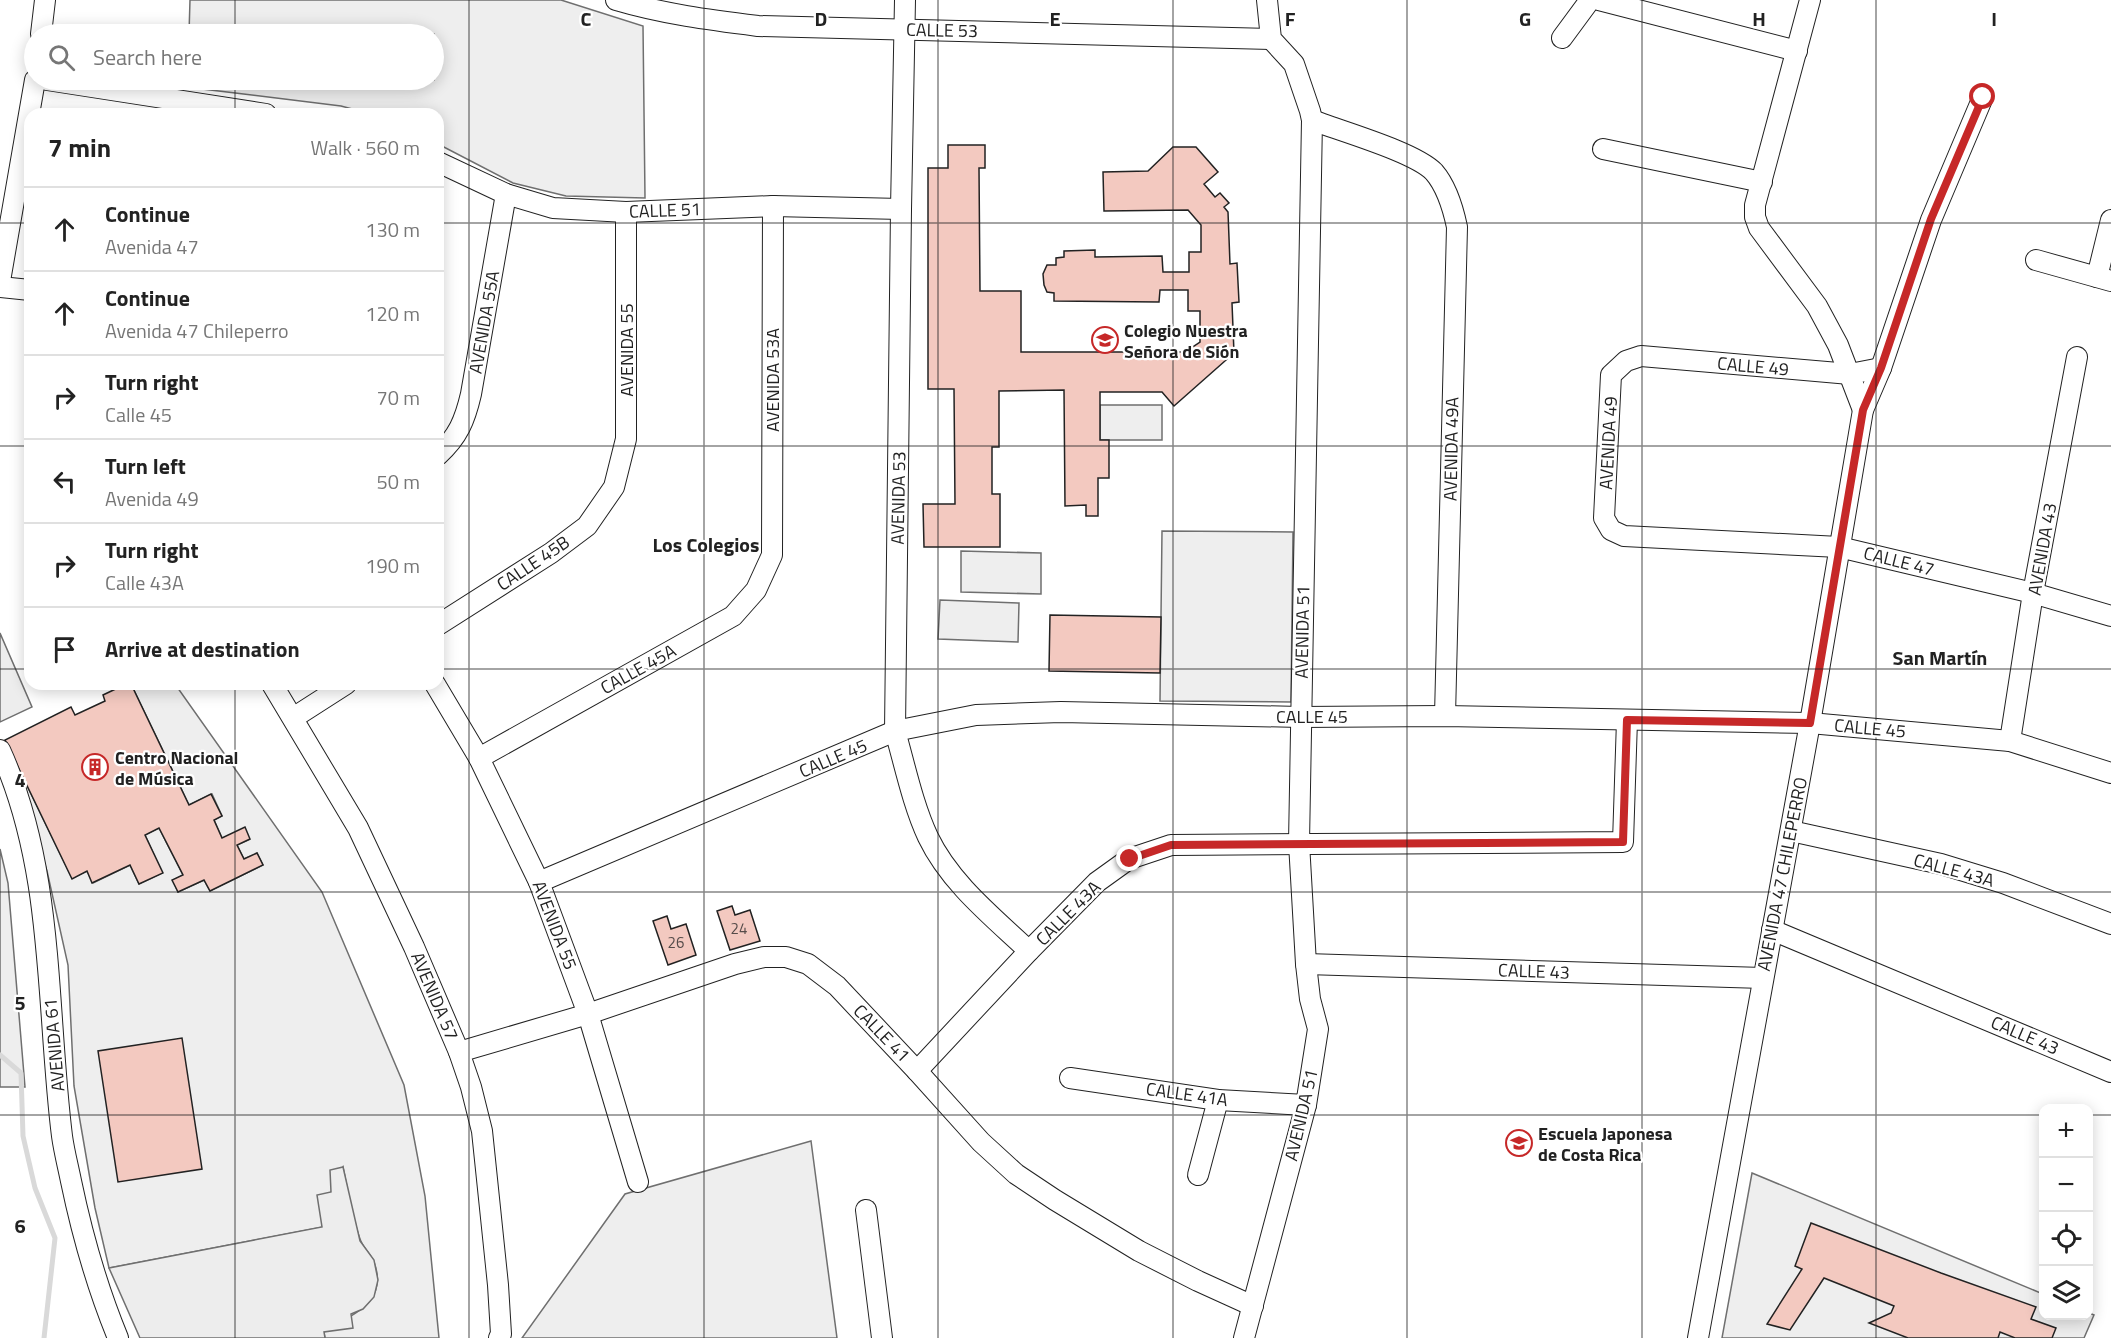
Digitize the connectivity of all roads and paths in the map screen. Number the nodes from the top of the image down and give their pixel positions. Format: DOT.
graph roads {
  1 [pos="45,0"];
  2 [pos="616,0"];
  3 [pos="905,0"];
  4 [pos="1267,0"];
  5 [pos="1590,0"];
  6 [pos="1599,0"];
  7 [pos="1810,0"];
  8 [pos="42,24"];
  9 [pos="905,29"];
  10 [pos="1562,38"];
  11 [pos="1271,39"];
  12 [pos="1797,51"];
  13 [pos="33,90"];
  14 [pos="99,90"];
  15 [pos="1983,97"];
  16 [pos="30,108"];
  17 [pos="193,108"];
  18 [pos="1311,120"];
  19 [pos="24,143"];
  20 [pos="1603,148"];
  21 [pos="444,165"];
  22 [pos="1762,182"];
  23 [pos="506,194"];
  24 [pos="773,206"];
  25 [pos="901,208"];
  26 [pos="626,212"];
  27 [pos="2111,220"];
  28 [pos="2037,260"];
  29 [pos="2104,279"];
  30 [pos="0,281"];
  31 [pos="0,286"];
  32 [pos="24,289"];
  33 [pos="2077,357"];
  34 [pos="1626,361"];
  35 [pos="1881,368"];
  36 [pos="1850,375"];
  37 [pos="1863,410"];
  38 [pos="444,450"];
  39 [pos="614,487"];
  40 [pos="1611,530"];
  41 [pos="1839,547"];
  42 [pos="772,555"];
  43 [pos="2033,593"];
  44 [pos="2111,616"];
  45 [pos="444,621"];
  46 [pos="276,690"];
  47 [pos="337,690"];
  48 [pos="439,690"];
  49 [pos="1445,716"];
  50 [pos="1300,717"];
  51 [pos="293,718"];
  52 [pos="1627,720"];
  53 [pos="1810,723"];
  54 [pos="895,732"];
  55 [pos="2010,741"];
  56 [pos="0,750"];
  57 [pos="479,758"];
  58 [pos="2111,773"];
  59 [pos="1791,831"];
  60 [pos="1299,843"];
  61 [pos="539,882"];
  62 [pos="2111,924"];
  63 [pos="1772,930"];
  64 [pos="1029,951"];
  65 [pos="1306,964"];
  66 [pos="1763,978"];
  67 [pos="588,1014"];
  68 [pos="459,1052"];
  69 [pos="917,1071"];
  70 [pos="2111,1072"];
  71 [pos="1070,1078"];
  72 [pos="1218,1100"];
  73 [pos="1305,1105"];
  74 [pos="1198,1174"];
  75 [pos="638,1182"];
  76 [pos="866,1210"];
  77 [pos="1253,1306"];
  78 [pos="118,1338"];
  79 [pos="499,1338"];
  80 [pos="882,1338"];
  81 [pos="1244,1338"];
  82 [pos="1698,1338"];
  1 -- 8 [label="street"];
  2 -- 9 [label="street, CALLE 53"];
  3 -- 9 [label="street, AVENIDA 53"];
  4 -- 11 [label="street"];
  5 -- 10 [label="street"];
  6 -- 12 [label="street"];
  7 -- 12 [label="street"];
  9 -- 11 [label="street, CALLE 53"];
  9 -- 25 [label="street, AVENIDA 53"];
  11 -- 18 [label="street, AVENIDA 51"];
  12 -- 22 [label="street"];
  13 -- 16 [label="street"];
  14 -- 17 [label="street"];
  15 -- 35 [label="street, AVENIDA 47 CHILEPERRO"];
  18 -- 49 [label="street, AVENIDA 49A"];
  18 -- 50 [label="street, AVENIDA 51"];
  19 -- 30 [label="street"];
  20 -- 22 [label="street"];
  21 -- 23 [label="street, CALLE 51"];
  22 -- 36 [label="street"];
  23 -- 26 [label="street, CALLE 51"];
  23 -- 38 [label="street, AVENIDA 55A"];
  24 -- 25 [label="street, CALLE 51"];
  24 -- 26 [label="street, CALLE 51"];
  24 -- 42 [label="street, AVENIDA 53A"];
  25 -- 54 [label="street, AVENIDA 53"];
  26 -- 39 [label="street, AVENIDA 55"];
  27 -- 29 [label="street"];
  28 -- 29 [label="street"];
  31 -- 32 [label="street"];
  33 -- 43 [label="street, AVENIDA 43"];
  34 -- 36 [label="street, CALLE 49"];
  34 -- 40 [label="street, AVENIDA 49"];
  35 -- 36 [label="street, CALLE 49"];
  35 -- 37 [label="street, AVENIDA 47 CHILEPERRO"];
  36 -- 37 [label="street"];
  37 -- 41 [label="street, AVENIDA 47 CHILEPERRO"];
  39 -- 45 [label="street, CALLE 45B"];
  40 -- 41 [label="street, CALLE 47"];
  41 -- 43 [label="street, CALLE 47"];
  41 -- 53 [label="street, AVENIDA 47 CHILEPERRO"];
  42 -- 57 [label="street, CALLE 45A"];
  43 -- 44 [label="street, CALLE 47"];
  43 -- 55 [label="street, AVENIDA 43"];
  46 -- 51 [label="street, AVENIDA 57"];
  47 -- 51 [label="street"];
  48 -- 57 [label="street, AVENIDA 55"];
  49 -- 50 [label="street, CALLE 45"];
  49 -- 52 [label="street, CALLE 45"];
  50 -- 54 [label="street, CALLE 45"];
  50 -- 60 [label="street, AVENIDA 51"];
  51 -- 68 [label="street, AVENIDA 57"];
  52 -- 53 [label="street, CALLE 45"];
  52 -- 60 [label="street, CALLE 43A"];
  53 -- 55 [label="street, CALLE 45"];
  53 -- 59 [label="street, AVENIDA 47 CHILEPERRO"];
  54 -- 61 [label="street, CALLE 45"];
  54 -- 64 [label="street, AVENIDA 53"];
  55 -- 58 [label="street, CALLE 45"];
  56 -- 78 [label="street, AVENIDA 61"];
  57 -- 61 [label="street, AVENIDA 55"];
  59 -- 62 [label="street, CALLE 43A"];
  59 -- 63 [label="street, AVENIDA 47 CHILEPERRO"];
  60 -- 64 [label="street, CALLE 43A"];
  60 -- 65 [label="street, AVENIDA 51"];
  61 -- 67 [label="street, AVENIDA 55"];
  63 -- 66 [label="street, AVENIDA 47 CHILEPERRO"];
  63 -- 70 [label="street, CALLE 43"];
  64 -- 69 [label="street, CALLE 43A"];
  65 -- 66 [label="street, CALLE 43"];
  65 -- 73 [label="street, AVENIDA 51"];
  66 -- 82 [label="street, AVENIDA 47 CHILEPERRO"];
  67 -- 68 [label="street, CALLE 41"];
  67 -- 69 [label="street, CALLE 41"];
  67 -- 75 [label="street, AVENIDA 55"];
  68 -- 79 [label="street, AVENIDA 57"];
  69 -- 77 [label="street, CALLE 41"];
  71 -- 72 [label="street, CALLE 41A"];
  72 -- 73 [label="street, CALLE 41A"];
  72 -- 74 [label="street"];
  73 -- 77 [label="street, AVENIDA 51"];
  76 -- 80 [label="street"];
  77 -- 81 [label="street, AVENIDA 51"];
}
